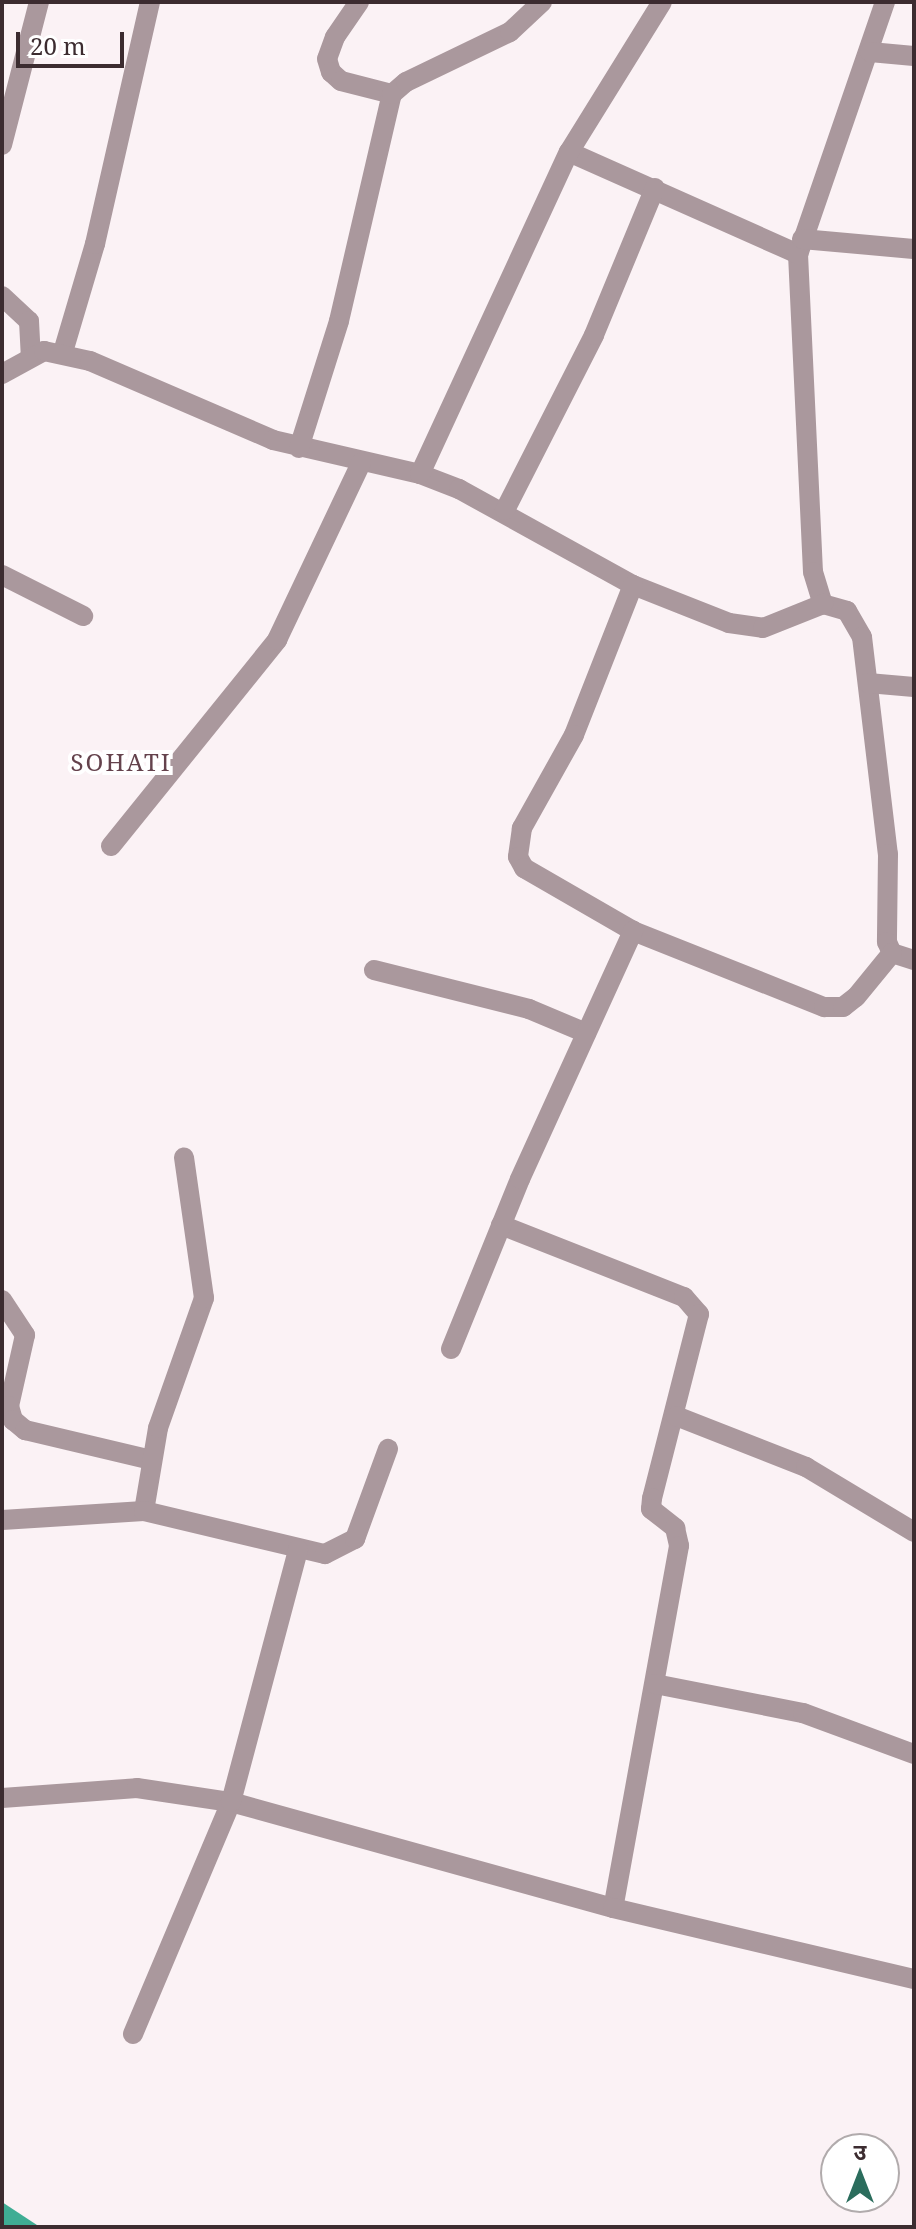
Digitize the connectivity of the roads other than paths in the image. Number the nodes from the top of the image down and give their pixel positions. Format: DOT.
graph roads {
  1 [pos="39,2"];
  2 [pos="150,2"];
  3 [pos="359,2"];
  4 [pos="542,2"];
  5 [pos="662,2"];
  6 [pos="885,2"];
  7 [pos="870,52"];
  8 [pos="914,56"];
  9 [pos="392,94"];
  10 [pos="2,145"];
  11 [pos="569,152"];
  12 [pos="655,188"];
  13 [pos="800,246"];
  14 [pos="914,249"];
  15 [pos="2,296"];
  16 [pos="63,352"];
  17 [pos="31,354"];
  18 [pos="2,374"];
  19 [pos="299,448"];
  20 [pos="361,463"];
  21 [pos="420,474"];
  22 [pos="505,510"];
  23 [pos="2,575"];
  24 [pos="633,585"];
  25 [pos="823,604"];
  26 [pos="83,616"];
  27 [pos="868,683"];
  28 [pos="914,687"];
  29 [pos="111,846"];
  30 [pos="633,931"];
  31 [pos="892,953"];
  32 [pos="914,960"];
  33 [pos="374,970"];
  34 [pos="586,1033"];
  35 [pos="184,1157"];
  36 [pos="501,1225"];
  37 [pos="2,1300"];
  38 [pos="451,1349"];
  39 [pos="676,1416"];
  40 [pos="388,1449"];
  41 [pos="152,1460"];
  42 [pos="144,1511"];
  43 [pos="2,1520"];
  44 [pos="914,1532"];
  45 [pos="298,1550"];
  46 [pos="655,1684"];
  47 [pos="914,1754"];
  48 [pos="2,1798"];
  49 [pos="231,1802"];
  50 [pos="613,1908"];
  51 [pos="914,1979"];
  52 [pos="133,2034"];
  1 -- 10 [label="street"];
  2 -- 16 [label="street"];
  3 -- 9 [label="street"];
  4 -- 9 [label="street"];
  5 -- 11 [label="street"];
  6 -- 7 [label="street"];
  7 -- 8 [label="street"];
  7 -- 13 [label="street"];
  9 -- 19 [label="street"];
  11 -- 12 [label="street"];
  11 -- 21 [label="street"];
  12 -- 13 [label="street"];
  12 -- 22 [label="street"];
  13 -- 14 [label="street"];
  13 -- 25 [label="street"];
  15 -- 17 [label="street"];
  16 -- 17 [label="street"];
  16 -- 19 [label="street"];
  17 -- 18 [label="street"];
  19 -- 20 [label="street"];
  20 -- 21 [label="street"];
  20 -- 29 [label="street"];
  21 -- 22 [label="street"];
  22 -- 24 [label="street"];
  23 -- 26 [label="street"];
  24 -- 25 [label="street"];
  24 -- 30 [label="street"];
  25 -- 27 [label="street"];
  27 -- 28 [label="street"];
  27 -- 31 [label="street"];
  30 -- 31 [label="street"];
  30 -- 34 [label="street"];
  31 -- 32 [label="street"];
  33 -- 34 [label="street"];
  34 -- 36 [label="street"];
  35 -- 41 [label="street"];
  36 -- 38 [label="street"];
  36 -- 39 [label="street"];
  37 -- 41 [label="street"];
  39 -- 44 [label="street"];
  39 -- 46 [label="street"];
  40 -- 45 [label="street"];
  41 -- 42 [label="street"];
  42 -- 43 [label="street"];
  42 -- 45 [label="street"];
  45 -- 49 [label="street"];
  46 -- 47 [label="street"];
  46 -- 50 [label="street"];
  48 -- 49 [label="street"];
  49 -- 50 [label="street"];
  49 -- 52 [label="street"];
  50 -- 51 [label="street"];
}
